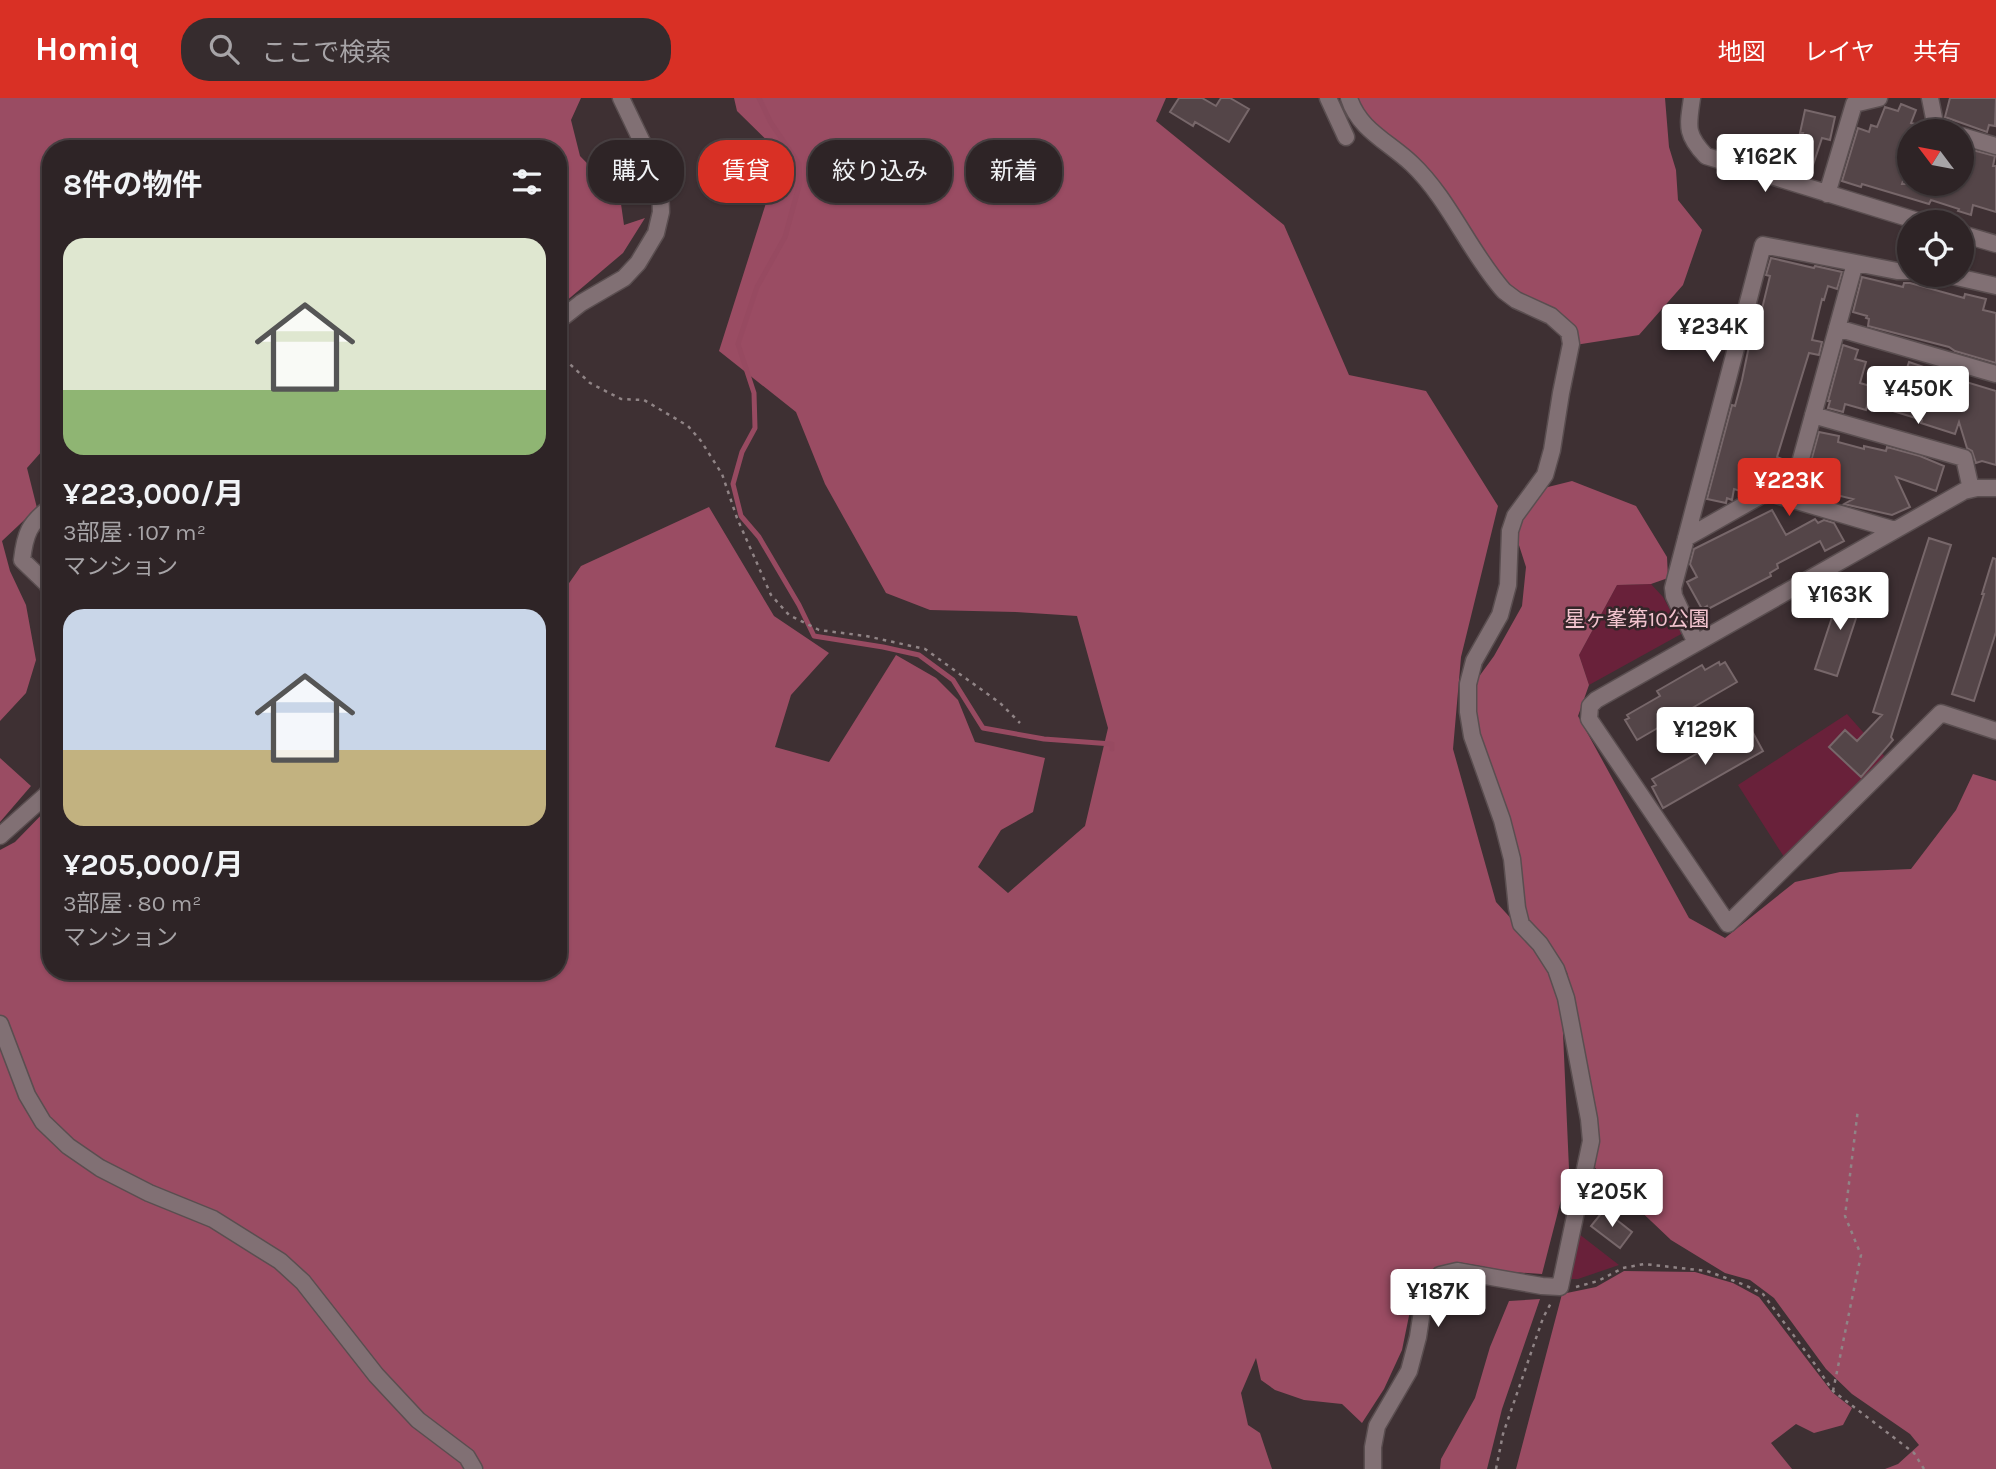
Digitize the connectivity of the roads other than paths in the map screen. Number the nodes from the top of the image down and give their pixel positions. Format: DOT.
graph roads {
  1 [pos="621,98"];
  2 [pos="1328,98"];
  3 [pos="1349,98"];
  4 [pos="1692,98"];
  5 [pos="1879,98"];
  6 [pos="1930,98"];
  7 [pos="1934,119"];
  8 [pos="1346,137"];
  9 [pos="1974,140"];
  10 [pos="1996,146"];
  11 [pos="1827,194"];
  12 [pos="1897,215"];
  13 [pos="1974,238"];
  14 [pos="1996,244"];
  15 [pos="1855,262"];
  16 [pos="1897,271"];
  17 [pos="1974,281"];
  18 [pos="1996,286"];
  19 [pos="567,314"];
  20 [pos="1837,328"];
  21 [pos="1996,374"];
  22 [pos="1813,415"];
  23 [pos="1996,488"];
  24 [pos="1971,489"];
  25 [pos="1790,499"];
  26 [pos="42,513"];
  27 [pos="1895,530"];
  28 [pos="1686,538"];
  29 [pos="42,579"];
  30 [pos="1696,643"];
  31 [pos="1995,728"];
  32 [pos="42,799"];
  33 [pos="0,836"];
  34 [pos="0,1024"];
  35 [pos="474,1469"];
  36 [pos="1373,1469"];
  1 -- 19 [label="street"];
  2 -- 8 [label="street"];
  3 -- 36 [label="street"];
  4 -- 11 [label="street"];
  5 -- 11 [label="street"];
  6 -- 7 [label="street"];
  9 -- 10 [label="street"];
  11 -- 12 [label="street"];
  13 -- 14 [label="street"];
  15 -- 16 [label="street"];
  15 -- 20 [label="street"];
  15 -- 28 [label="street"];
  17 -- 18 [label="street"];
  20 -- 21 [label="street"];
  20 -- 22 [label="street"];
  22 -- 24 [label="street"];
  22 -- 25 [label="street"];
  23 -- 24 [label="street"];
  24 -- 27 [label="street"];
  25 -- 27 [label="street"];
  25 -- 28 [label="street"];
  26 -- 29 [label="street"];
  27 -- 30 [label="street"];
  28 -- 30 [label="street"];
  30 -- 31 [label="street"];
  32 -- 33 [label="street"];
  34 -- 35 [label="street"];
}
